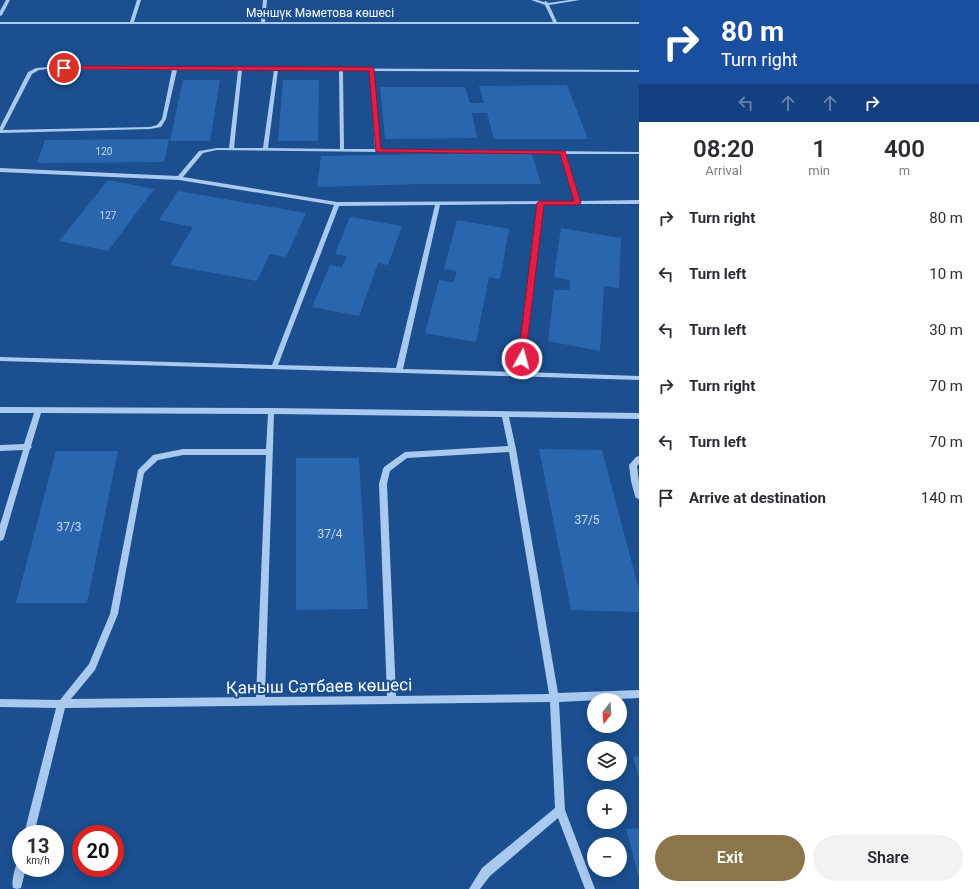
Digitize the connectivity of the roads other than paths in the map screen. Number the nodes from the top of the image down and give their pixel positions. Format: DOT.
graph roads {
  1 [pos="8,0"];
  2 [pos="139,0"];
  3 [pos="265,0"];
  4 [pos="533,0"];
  5 [pos="578,0"];
  6 [pos="546,2"];
  7 [pos="0,15"];
  8 [pos="0,23"];
  9 [pos="132,23"];
  10 [pos="263,23"];
  11 [pos="556,23"];
  12 [pos="639,23"];
  13 [pos="175,68"];
  14 [pos="240,68"];
  15 [pos="276,68"];
  16 [pos="341,69"];
  17 [pos="372,69"];
  18 [pos="639,71"];
  19 [pos="0,132"];
  20 [pos="231,150"];
  21 [pos="265,150"];
  22 [pos="342,150"];
  23 [pos="378,151"];
  24 [pos="563,152"];
  25 [pos="639,153"];
  26 [pos="0,170"];
  27 [pos="179,178"];
  28 [pos="639,202"];
  29 [pos="540,203"];
  30 [pos="578,203"];
  31 [pos="337,204"];
  32 [pos="438,204"];
  33 [pos="0,359"];
  34 [pos="274,367"];
  35 [pos="399,371"];
  36 [pos="520,374"];
  37 [pos="639,378"];
  38 [pos="0,410"];
  39 [pos="38,410"];
  40 [pos="271,411"];
  41 [pos="505,415"];
  42 [pos="639,416"];
  43 [pos="28,447"];
  44 [pos="0,448"];
  45 [pos="512,449"];
  46 [pos="270,452"];
  47 [pos="639,459"];
  48 [pos="639,496"];
  49 [pos="0,538"];
  50 [pos="639,694"];
  51 [pos="554,698"];
  52 [pos="392,700"];
  53 [pos="260,702"];
  54 [pos="0,704"];
  55 [pos="62,704"];
  56 [pos="560,810"];
  57 [pos="31,825"];
  58 [pos="18,877"];
  59 [pos="16,884"];
  60 [pos="474,889"];
  61 [pos="590,889"];
  1 -- 7 [label="street"];
  2 -- 9 [label="street"];
  3 -- 10 [label="street"];
  4 -- 6 [label="street"];
  5 -- 6 [label="street"];
  6 -- 11 [label="street"];
  8 -- 9 [label="street, Мәншүк Мәметова көшесі"];
  9 -- 10 [label="street, Мәншүк Мәметова көшесі"];
  10 -- 11 [label="street, Мәншүк Мәметова көшесі"];
  11 -- 12 [label="street, Мәншүк Мәметова көшесі"];
  13 -- 14 [label="street"];
  13 -- 19 [label="street"];
  13 -- 19 [label="street"];
  14 -- 15 [label="street"];
  14 -- 20 [label="street"];
  15 -- 16 [label="street"];
  15 -- 21 [label="street"];
  16 -- 17 [label="street"];
  16 -- 22 [label="street"];
  17 -- 18 [label="street"];
  17 -- 23 [label="street"];
  20 -- 21 [label="street"];
  20 -- 27 [label="street"];
  21 -- 22 [label="street"];
  22 -- 23 [label="street"];
  23 -- 24 [label="street"];
  24 -- 25 [label="street"];
  24 -- 30 [label="street"];
  26 -- 27 [label="street"];
  27 -- 31 [label="street"];
  28 -- 30 [label="street"];
  29 -- 30 [label="street"];
  29 -- 32 [label="street"];
  29 -- 36 [label="street"];
  31 -- 32 [label="street"];
  31 -- 34 [label="street"];
  32 -- 35 [label="street"];
  33 -- 34 [label="street"];
  34 -- 35 [label="street"];
  35 -- 36 [label="street"];
  36 -- 37 [label="street"];
  38 -- 39 [label="street"];
  39 -- 40 [label="street"];
  39 -- 43 [label="street"];
  40 -- 41 [label="street"];
  40 -- 46 [label="street"];
  41 -- 42 [label="street"];
  41 -- 45 [label="street"];
  43 -- 44 [label="street"];
  43 -- 49 [label="street"];
  45 -- 51 [label="street"];
  45 -- 52 [label="street"];
  46 -- 53 [label="street"];
  46 -- 55 [label="street"];
  47 -- 48 [label="street"];
  50 -- 51 [label="street, Қаныш Сәтбаев көшесі"];
  51 -- 52 [label="street, Қаныш Сәтбаев көшесі"];
  51 -- 56 [label="street"];
  52 -- 53 [label="street, Қаныш Сәтбаев көшесі"];
  53 -- 55 [label="street, Қаныш Сәтбаев көшесі"];
  54 -- 55 [label="street, Қаныш Сәтбаев көшесі"];
  55 -- 57 [label="street"];
  56 -- 60 [label="street"];
  56 -- 61 [label="street"];
  58 -- 59 [label="street"];
}
